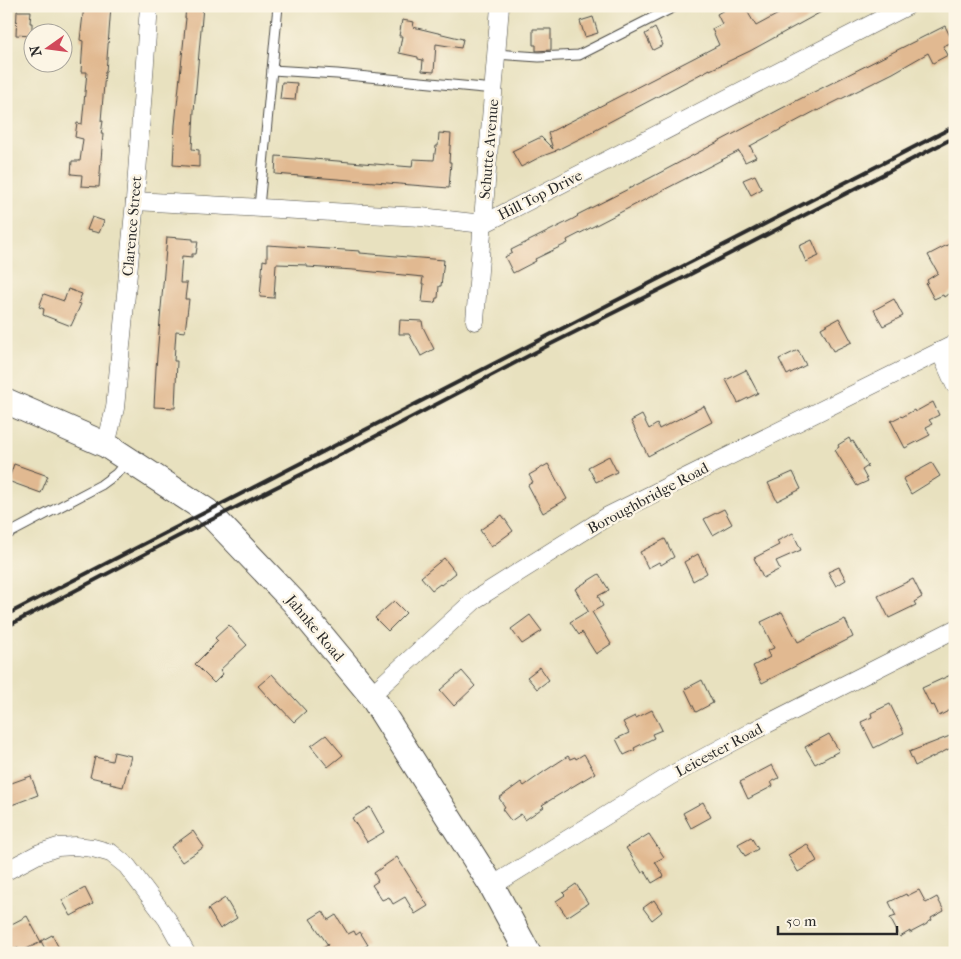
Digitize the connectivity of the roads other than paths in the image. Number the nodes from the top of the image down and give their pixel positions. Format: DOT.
graph roads {
  1 [pos="148,6"];
  2 [pos="278,6"];
  3 [pos="500,6"];
  4 [pos="676,6"];
  5 [pos="907,6"];
  6 [pos="496,54"];
  7 [pos="272,70"];
  8 [pos="494,88"];
  9 [pos="134,201"];
  10 [pos="259,207"];
  11 [pos="483,224"];
  12 [pos="475,321"];
  13 [pos="948,347"];
  14 [pos="955,385"];
  15 [pos="6,401"];
  16 [pos="106,445"];
  17 [pos="128,459"];
  18 [pos="6,535"];
  19 [pos="955,629"];
  20 [pos="371,695"];
  21 [pos="6,870"];
  22 [pos="492,886"];
  23 [pos="186,953"];
  24 [pos="528,953"];
  1 -- 9 [label="street, Clarence Street"];
  2 -- 7 [label="lane"];
  3 -- 6 [label="street, Schutte Avenue"];
  4 -- 6 [label="lane"];
  5 -- 11 [label="street, Hill Top Drive"];
  6 -- 8 [label="street, Schutte Avenue"];
  7 -- 8 [label="lane"];
  7 -- 10 [label="lane"];
  8 -- 11 [label="street, Schutte Avenue"];
  9 -- 10 [label="street, Hill Top Drive"];
  9 -- 16 [label="street, Clarence Street"];
  10 -- 11 [label="street, Hill Top Drive"];
  11 -- 12 [label="street, Schutte Avenue"];
  13 -- 14 [label="street"];
  13 -- 20 [label="street, Boroughbridge Road"];
  15 -- 16 [label="main road, Jahnke Road"];
  16 -- 17 [label="main road, Jahnke Road"];
  17 -- 18 [label="lane"];
  17 -- 20 [label="main road, Jahnke Road"];
  19 -- 22 [label="street, Leicester Road"];
  20 -- 22 [label="main road, Jahnke Road"];
  21 -- 23 [label="street"];
  22 -- 24 [label="main road, Jahnke Road"];
}
